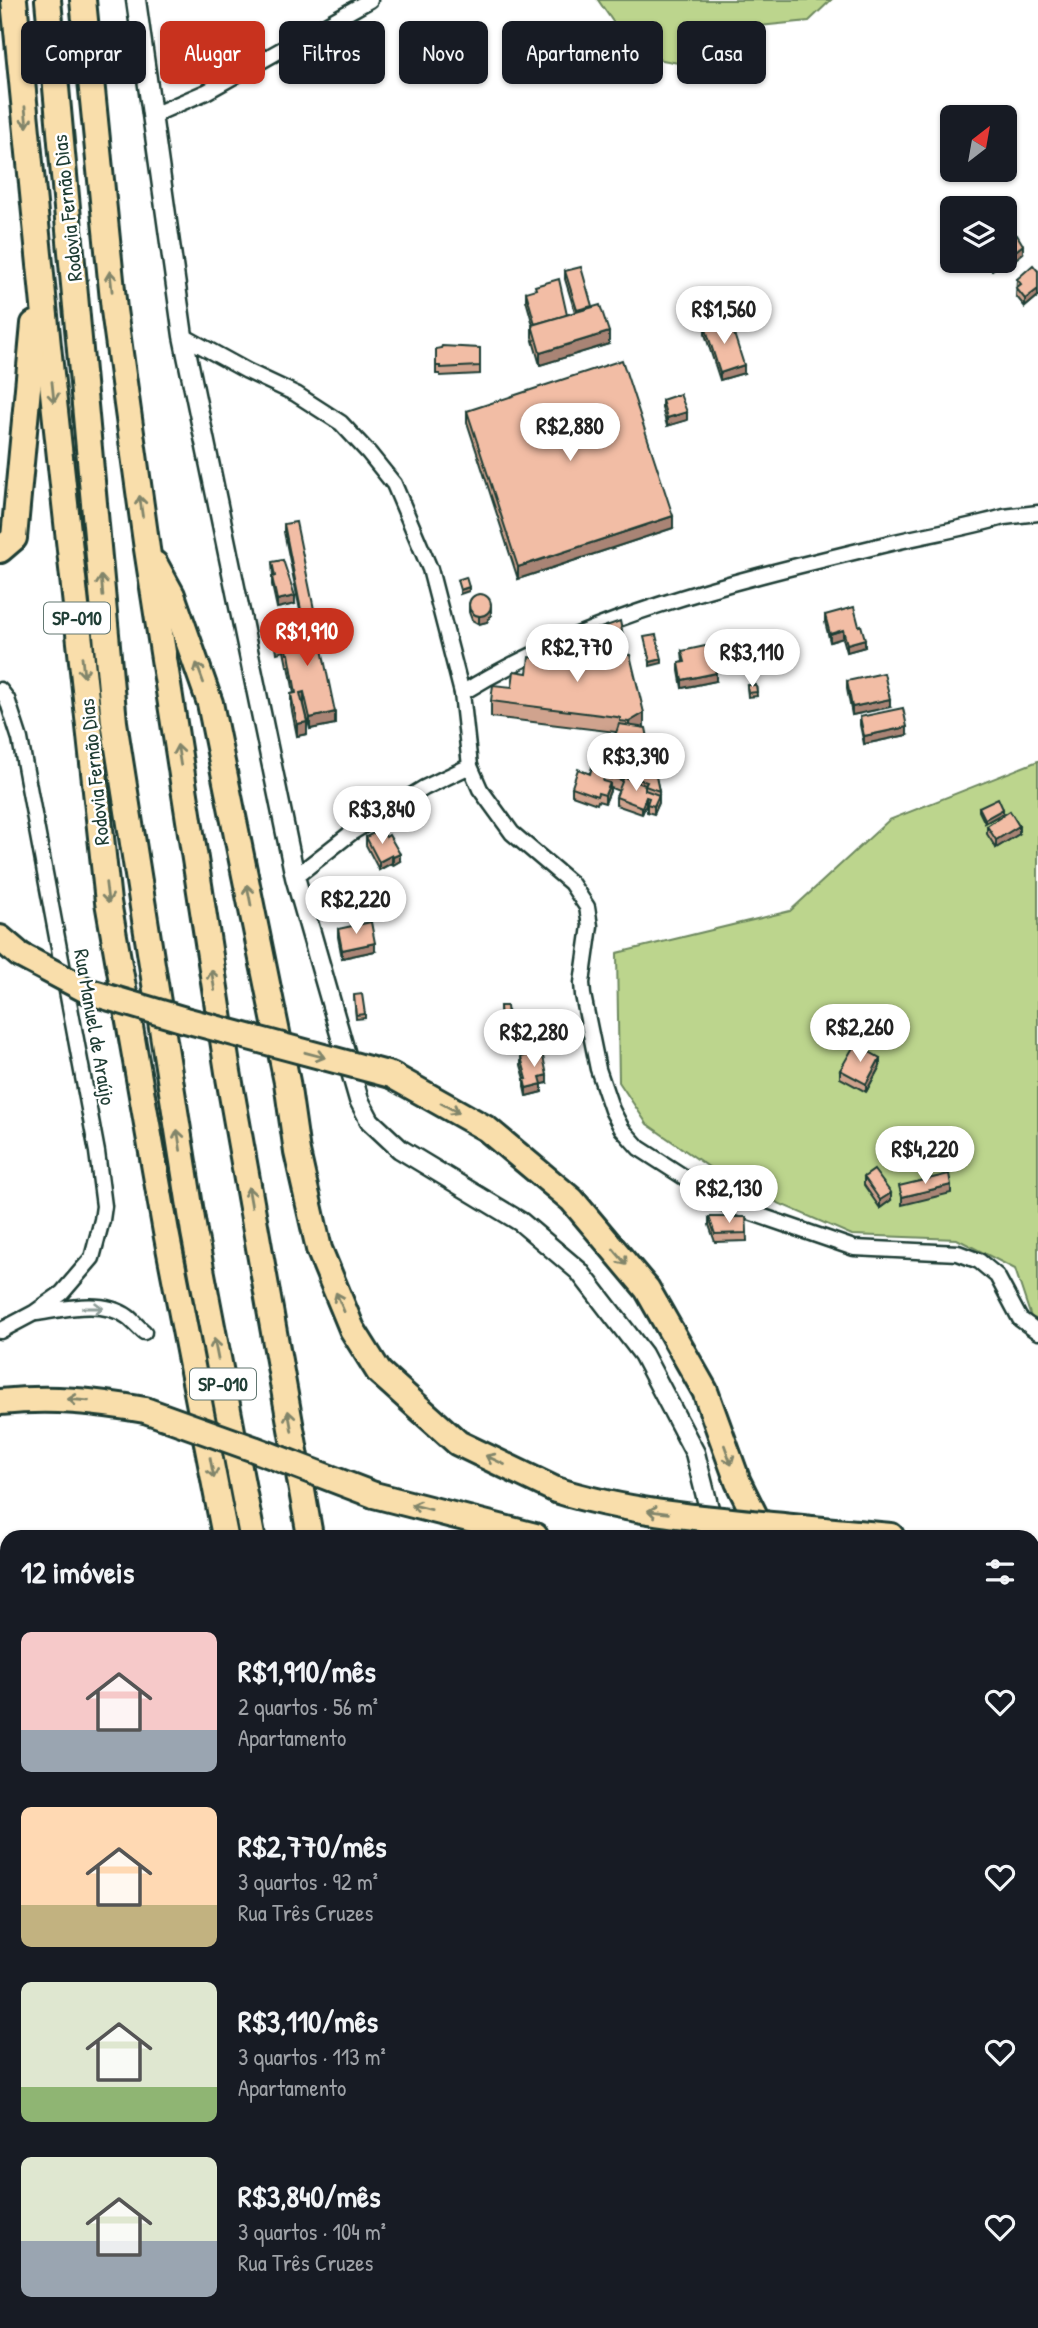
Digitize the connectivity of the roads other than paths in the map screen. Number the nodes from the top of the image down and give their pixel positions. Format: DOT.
graph roads {
  1 [pos="14,0"];
  2 [pos="48,0"];
  3 [pos="83,0"];
  4 [pos="136,0"];
  5 [pos="370,0"];
  6 [pos="153,115"];
  7 [pos="40,259"];
  8 [pos="184,336"];
  9 [pos="1038,513"];
  10 [pos="0,550"];
  11 [pos="147,550"];
  12 [pos="0,690"];
  13 [pos="462,694"];
  14 [pos="470,766"];
  15 [pos="295,877"];
  16 [pos="0,938"];
  17 [pos="34,1313"];
  18 [pos="0,1331"];
  19 [pos="144,1332"];
  20 [pos="1038,1332"];
  21 [pos="0,1402"];
  22 [pos="224,1530"];
  23 [pos="251,1530"];
  24 [pos="309,1530"];
  25 [pos="511,1530"];
  26 [pos="714,1530"];
  27 [pos="762,1530"];
  28 [pos="815,1530"];
  1 -- 7 [label="highway, Rodovia Fernão Dias / SP-010, one-way"];
  23 -- 2 [label="highway, Rodovia Fernão Dias / SP-010, one-way"];
  11 -- 3 [label="highway, one-way"];
  4 -- 6 [label="street"];
  5 -- 6 [label="street"];
  6 -- 8 [label="street"];
  7 -- 10 [label="highway"];
  7 -- 22 [label="highway, Rodovia Fernão Dias / SP-010, one-way"];
  8 -- 13 [label="street"];
  8 -- 15 [label="street"];
  9 -- 13 [label="street"];
  24 -- 11 [label="highway, one-way"];
  28 -- 11 [label="highway, one-way, bridge"];
  12 -- 17 [label="street, Rua Manuel de Araújo"];
  13 -- 14 [label="street"];
  14 -- 15 [label="street"];
  14 -- 20 [label="street"];
  15 -- 26 [label="street"];
  16 -- 27 [label="highway, one-way, bridge"];
  17 -- 18 [label="street, Rua Manuel de Araújo"];
  17 -- 19 [label="street, one-way"];
  25 -- 21 [label="highway, one-way, bridge"];
}
